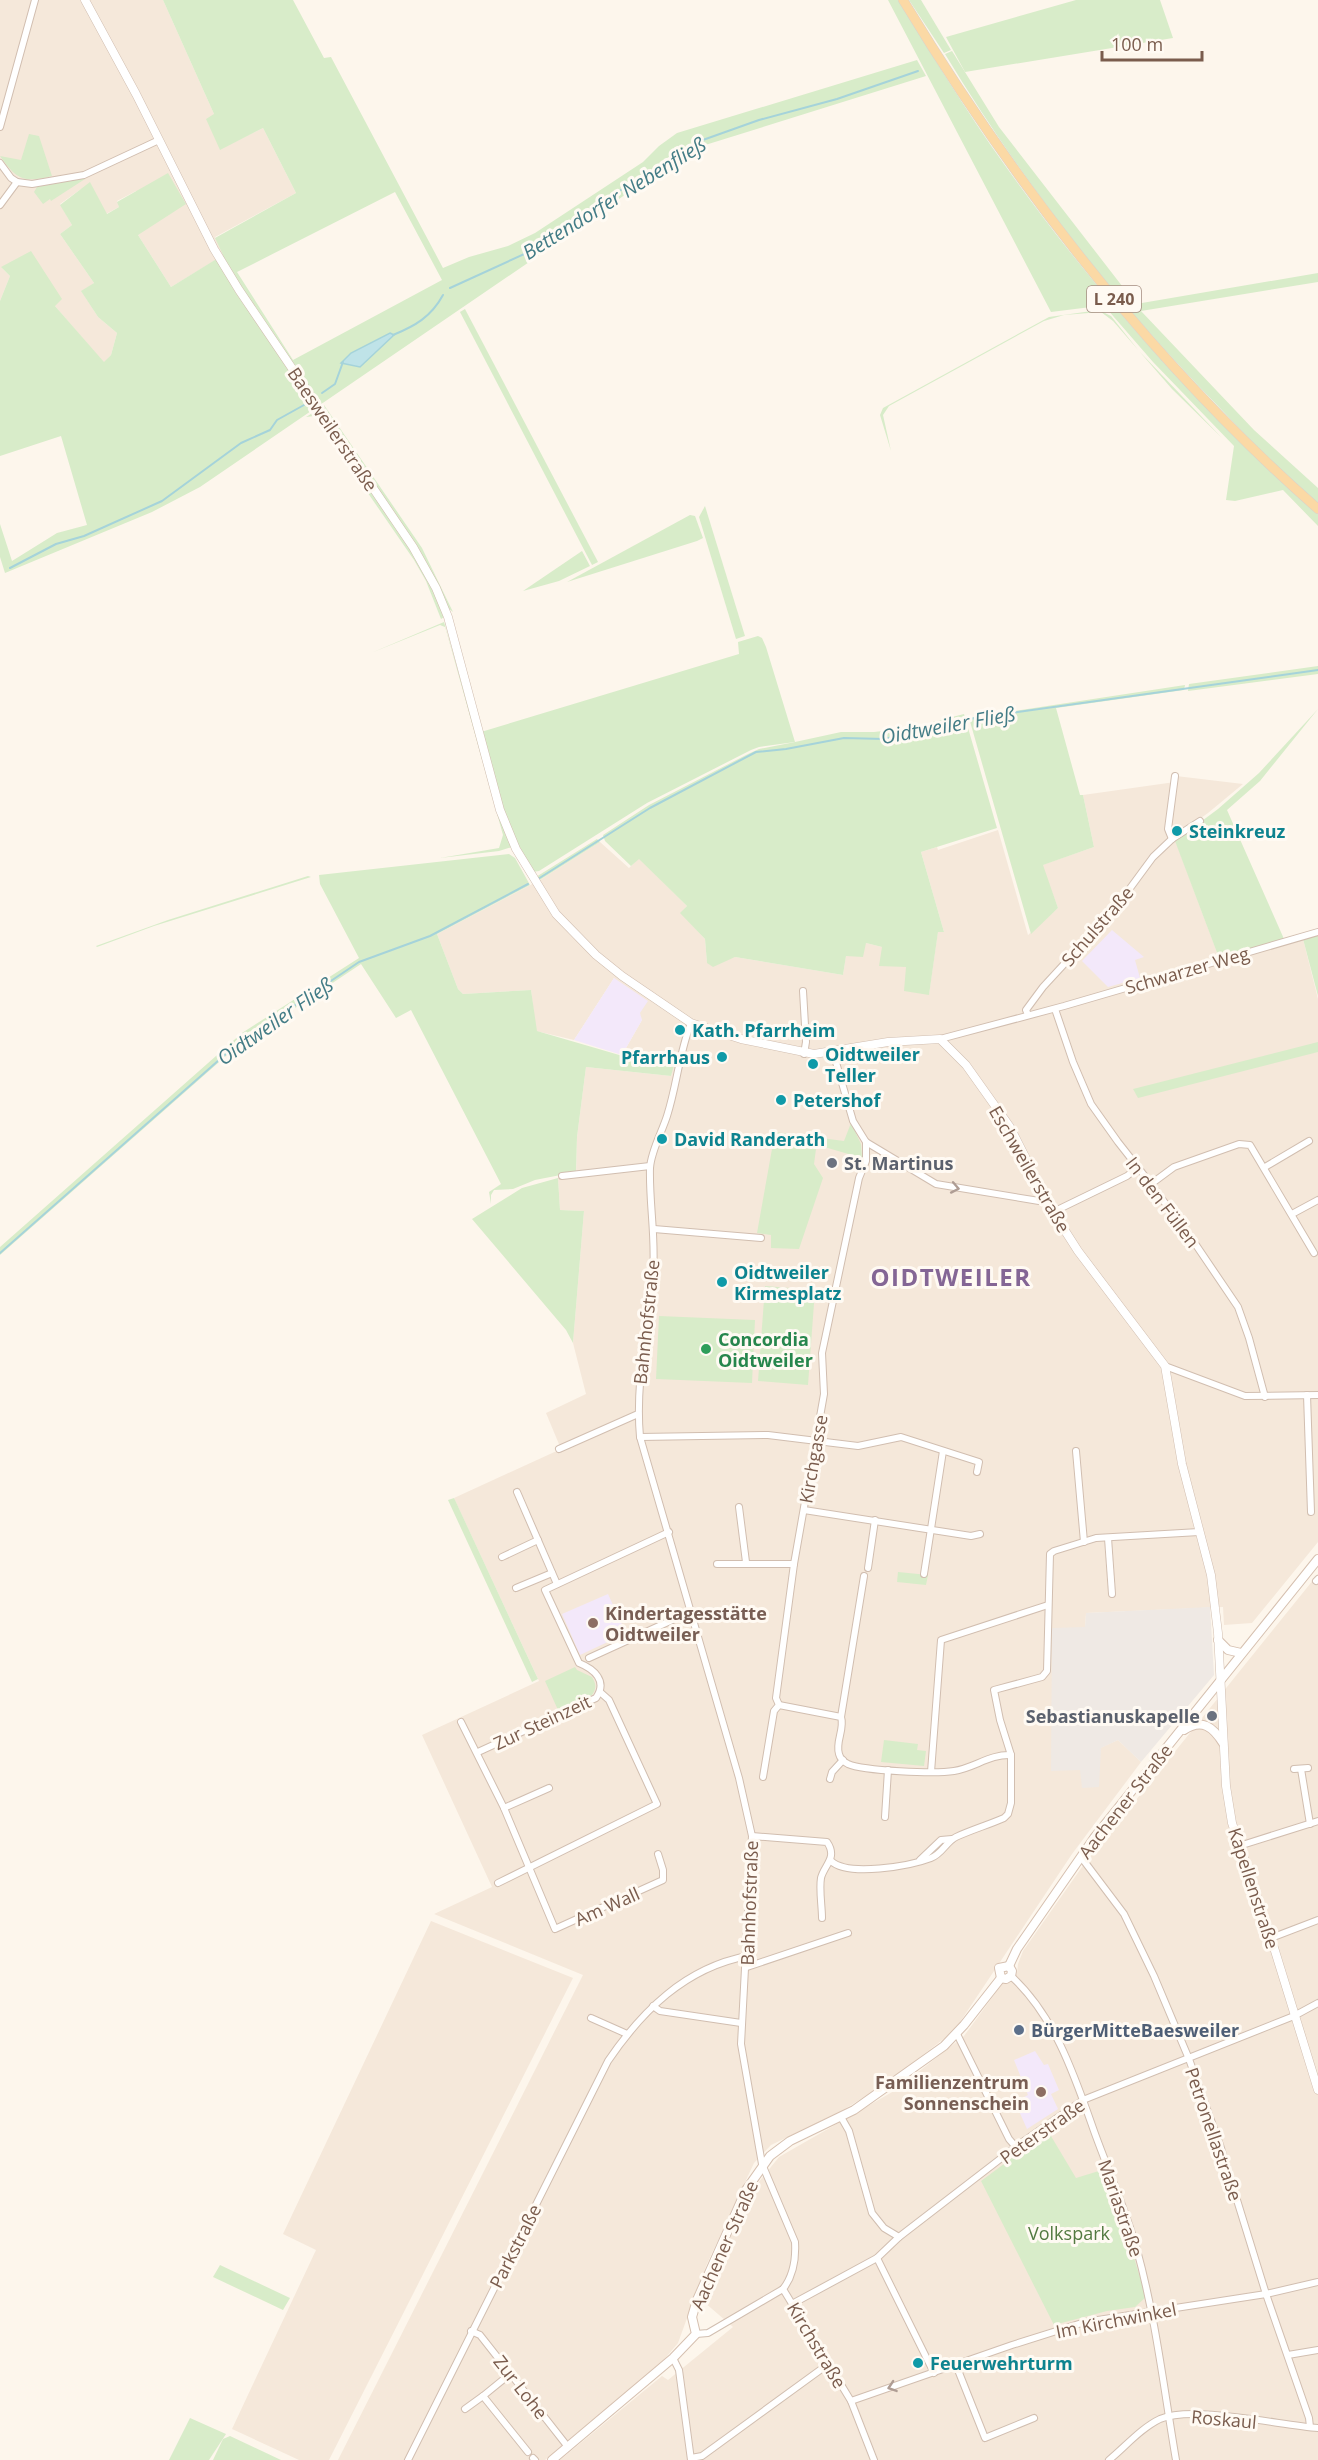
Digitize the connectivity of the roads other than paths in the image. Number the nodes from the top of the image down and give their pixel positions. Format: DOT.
graph roads {
  1 [pos="35,0"];
  2 [pos="85,0"];
  3 [pos="903,0"];
  4 [pos="0,127"];
  5 [pos="159,140"];
  6 [pos="0,163"];
  7 [pos="16,182"];
  8 [pos="0,205"];
  9 [pos="1318,509"];
  10 [pos="1175,776"];
  11 [pos="1200,821"];
  12 [pos="1172,839"];
  13 [pos="1318,932"];
  14 [pos="803,991"];
  15 [pos="1055,1009"];
  16 [pos="1028,1015"];
  17 [pos="691,1023"];
  18 [pos="940,1039"];
  19 [pos="833,1052"];
  20 [pos="804,1054"];
  21 [pos="867,1142"];
  22 [pos="1309,1142"];
  23 [pos="650,1166"];
  24 [pos="1265,1167"];
  25 [pos="1137,1168"];
  26 [pos="561,1176"];
  27 [pos="1151,1184"];
  28 [pos="1047,1199"];
  29 [pos="1318,1200"];
  30 [pos="1053,1212"];
  31 [pos="1292,1214"];
  32 [pos="654,1229"];
  33 [pos="761,1238"];
  34 [pos="1314,1253"];
  35 [pos="1165,1366"];
  36 [pos="1307,1395"];
  37 [pos="1318,1395"];
  38 [pos="1265,1397"];
  39 [pos="638,1414"];
  40 [pos="640,1437"];
  41 [pos="815,1440"];
  42 [pos="559,1449"];
  43 [pos="943,1451"];
  44 [pos="1076,1451"];
  45 [pos="977,1472"];
  46 [pos="516,1492"];
  47 [pos="739,1507"];
  48 [pos="804,1510"];
  49 [pos="1311,1512"];
  50 [pos="875,1520"];
  51 [pos="931,1529"];
  52 [pos="669,1532"];
  53 [pos="1199,1532"];
  54 [pos="980,1534"];
  55 [pos="1108,1538"];
  56 [pos="538,1540"];
  57 [pos="1084,1542"];
  58 [pos="502,1557"];
  59 [pos="1318,1559"];
  60 [pos="746,1562"];
  61 [pos="717,1564"];
  62 [pos="794,1564"];
  63 [pos="868,1568"];
  64 [pos="552,1573"];
  65 [pos="924,1574"];
  66 [pos="864,1576"];
  67 [pos="557,1584"];
  68 [pos="516,1588"];
  69 [pos="1112,1594"];
  70 [pos="1048,1605"];
  71 [pos="692,1611"];
  72 [pos="1218,1640"];
  73 [pos="1241,1653"];
  74 [pos="589,1658"];
  75 [pos="1220,1681"];
  76 [pos="600,1692"];
  77 [pos="778,1705"];
  78 [pos="842,1717"];
  79 [pos="461,1722"];
  80 [pos="1178,1733"];
  81 [pos="1224,1743"];
  82 [pos="478,1752"];
  83 [pos="1011,1755"];
  84 [pos="843,1760"];
  85 [pos="1301,1769"];
  86 [pos="888,1770"];
  87 [pos="931,1772"];
  88 [pos="763,1777"];
  89 [pos="830,1779"];
  90 [pos="549,1788"];
  91 [pos="504,1808"];
  92 [pos="885,1817"];
  93 [pos="1318,1821"];
  94 [pos="1310,1824"];
  95 [pos="752,1836"];
  96 [pos="1239,1846"];
  97 [pos="658,1854"];
  98 [pos="1081,1857"];
  99 [pos="831,1861"];
  100 [pos="529,1867"];
  101 [pos="498,1883"];
  102 [pos="822,1918"];
  103 [pos="1318,1920"];
  104 [pos="848,1933"];
  105 [pos="1271,1938"];
  106 [pos="747,1956"];
  107 [pos="1009,1966"];
  108 [pos="747,1967"];
  109 [pos="1011,1976"];
  110 [pos="1001,1977"];
  111 [pos="1318,2003"];
  112 [pos="653,2006"];
  113 [pos="1294,2016"];
  114 [pos="591,2018"];
  115 [pos="741,2023"];
  116 [pos="627,2034"];
  117 [pos="957,2034"];
  118 [pos="1189,2059"];
  119 [pos="1318,2089"];
  120 [pos="1083,2100"];
  121 [pos="841,2117"];
  122 [pos="1016,2147"];
  123 [pos="762,2164"];
  124 [pos="899,2237"];
  125 [pos="877,2258"];
  126 [pos="1318,2282"];
  127 [pos="783,2289"];
  128 [pos="1266,2294"];
  129 [pos="792,2304"];
  130 [pos="1152,2310"];
  131 [pos="471,2331"];
  132 [pos="696,2334"];
  133 [pos="1318,2350"];
  134 [pos="1288,2355"];
  135 [pos="673,2358"];
  136 [pos="827,2366"];
  137 [pos="956,2366"];
  138 [pos="934,2373"];
  139 [pos="510,2374"];
  140 [pos="483,2396"];
  141 [pos="850,2401"];
  142 [pos="465,2409"];
  143 [pos="1169,2416"];
  144 [pos="1034,2418"];
  145 [pos="1310,2427"];
  146 [pos="1318,2428"];
  147 [pos="568,2447"];
  148 [pos="528,2452"];
  149 [pos="691,2459"];
  150 [pos="408,2460"];
  151 [pos="552,2460"];
  152 [pos="874,2460"];
  153 [pos="1109,2460"];
  154 [pos="1176,2460"];
  1 -- 4 [label="street"];
  2 -- 5 [label="street, Baesweilerstraße"];
  3 -- 9 [label="main road, L 240"];
  5 -- 7 [label="street"];
  5 -- 17 [label="street, Baesweilerstraße"];
  6 -- 7 [label="street"];
  7 -- 8 [label="street"];
  10 -- 12 [label="street"];
  11 -- 12 [label="street, Schulstraße"];
  12 -- 16 [label="street, Schulstraße"];
  13 -- 15 [label="street, Schwarzer Weg"];
  14 -- 20 [label="street"];
  15 -- 16 [label="street"];
  15 -- 25 [label="street, In den Füllen"];
  16 -- 18 [label="street"];
  17 -- 20 [label="street"];
  17 -- 23 [label="street, Bahnhofstraße"];
  18 -- 19 [label="street"];
  18 -- 28 [label="street, Eschweilerstraße"];
  19 -- 20 [label="street"];
  19 -- 21 [label="street"];
  21 -- 28 [label="street, one-way"];
  21 -- 41 [label="street, Kirchgasse"];
  22 -- 24 [label="street"];
  23 -- 26 [label="street"];
  23 -- 32 [label="street, Bahnhofstraße"];
  24 -- 27 [label="street"];
  24 -- 31 [label="street"];
  25 -- 27 [label="street, In den Füllen"];
  25 -- 30 [label="street"];
  27 -- 38 [label="street, In den Füllen"];
  28 -- 30 [label="street, Eschweilerstraße"];
  29 -- 31 [label="street"];
  30 -- 35 [label="street, Eschweilerstraße"];
  31 -- 34 [label="street"];
  32 -- 33 [label="street"];
  32 -- 39 [label="street, Bahnhofstraße"];
  35 -- 38 [label="street"];
  35 -- 53 [label="street, Eschweilerstraße"];
  36 -- 37 [label="street"];
  36 -- 38 [label="street"];
  36 -- 49 [label="street"];
  39 -- 40 [label="street, Bahnhofstraße"];
  39 -- 42 [label="street"];
  40 -- 41 [label="street"];
  40 -- 52 [label="street, Bahnhofstraße"];
  41 -- 43 [label="street"];
  41 -- 48 [label="street, Kirchgasse"];
  43 -- 45 [label="street"];
  43 -- 51 [label="street"];
  44 -- 57 [label="street"];
  46 -- 56 [label="street"];
  47 -- 60 [label="street"];
  48 -- 50 [label="street"];
  48 -- 62 [label="street, Kirchgasse"];
  50 -- 51 [label="street"];
  50 -- 63 [label="street"];
  51 -- 54 [label="street"];
  51 -- 65 [label="street"];
  52 -- 67 [label="street"];
  52 -- 71 [label="street, Bahnhofstraße"];
  53 -- 55 [label="street"];
  53 -- 72 [label="street, Eschweilerstraße"];
  55 -- 57 [label="street"];
  55 -- 69 [label="street"];
  56 -- 58 [label="street"];
  56 -- 64 [label="street"];
  57 -- 70 [label="street"];
  59 -- 73 [label="main road, Aachener Straße"];
  60 -- 61 [label="street"];
  60 -- 62 [label="street"];
  62 -- 77 [label="street, Kirchgasse"];
  64 -- 67 [label="street"];
  64 -- 68 [label="street"];
  66 -- 78 [label="street"];
  67 -- 76 [label="street, Zur Steinzeit"];
  70 -- 83 [label="street"];
  70 -- 87 [label="street"];
  71 -- 74 [label="street"];
  71 -- 95 [label="street, Bahnhofstraße"];
  72 -- 73 [label="main road"];
  72 -- 75 [label="street, Eschweilerstraße"];
  73 -- 75 [label="main road, Aachener Straße"];
  75 -- 80 [label="main road, Aachener Straße"];
  75 -- 81 [label="street, Kapellenstraße"];
  76 -- 82 [label="street, Zur Steinzeit"];
  76 -- 100 [label="street"];
  77 -- 78 [label="street"];
  77 -- 88 [label="street, Kirchgasse"];
  78 -- 84 [label="street"];
  79 -- 82 [label="street, Zur Steinzeit"];
  80 -- 81 [label="main road"];
  80 -- 98 [label="main road, Aachener Straße"];
  81 -- 96 [label="street, Kapellenstraße"];
  82 -- 91 [label="street, Zur Steinzeit"];
  83 -- 87 [label="street"];
  83 -- 99 [label="street"];
  84 -- 86 [label="street"];
  84 -- 89 [label="street"];
  85 -- 94 [label="street"];
  86 -- 87 [label="street"];
  86 -- 92 [label="street"];
  90 -- 91 [label="street"];
  91 -- 100 [label="street, Zur Steinzeit"];
  93 -- 94 [label="street"];
  94 -- 96 [label="street"];
  95 -- 99 [label="street"];
  95 -- 106 [label="street, Bahnhofstraße"];
  96 -- 105 [label="street, Kapellenstraße"];
  97 -- 100 [label="street, Am Wall"];
  98 -- 107 [label="main road, Aachener Straße"];
  98 -- 118 [label="street, Petronellastraße"];
  99 -- 102 [label="street"];
  100 -- 101 [label="street"];
  103 -- 105 [label="street"];
  104 -- 108 [label="street"];
  105 -- 113 [label="street, Kapellenstraße"];
  106 -- 108 [label="street, Bahnhofstraße"];
  106 -- 112 [label="street, Parkstraße"];
  107 -- 109 [label="main road"];
  107 -- 110 [label="main road"];
  108 -- 115 [label="street, Bahnhofstraße"];
  109 -- 110 [label="main road"];
  109 -- 120 [label="street, Mariastraße"];
  110 -- 117 [label="main road, Aachener Straße"];
  111 -- 113 [label="street, Peterstraße"];
  112 -- 115 [label="street"];
  112 -- 116 [label="street, Parkstraße"];
  113 -- 118 [label="street, Peterstraße"];
  113 -- 119 [label="street, Kapellenstraße"];
  114 -- 116 [label="street"];
  115 -- 123 [label="street, Bahnhofstraße"];
  116 -- 131 [label="street, Parkstraße"];
  117 -- 121 [label="main road, Aachener Straße"];
  117 -- 122 [label="street"];
  118 -- 120 [label="street, Peterstraße"];
  118 -- 128 [label="street, Petronellastraße"];
  120 -- 122 [label="street, Peterstraße"];
  120 -- 130 [label="street, Mariastraße"];
  121 -- 123 [label="main road, Aachener Straße"];
  121 -- 124 [label="street"];
  122 -- 124 [label="street, Peterstraße"];
  123 -- 127 [label="street, Kirchstraße"];
  123 -- 132 [label="main road, Aachener Straße"];
  124 -- 125 [label="street, Peterstraße"];
  125 -- 129 [label="street, Peterstraße"];
  125 -- 138 [label="street"];
  126 -- 128 [label="street, Im Kirchwinkel"];
  127 -- 129 [label="street, Kirchstraße"];
  127 -- 132 [label="street"];
  128 -- 130 [label="street, Im Kirchwinkel"];
  128 -- 134 [label="street, Petronellastraße"];
  129 -- 136 [label="street, Kirchstraße"];
  130 -- 137 [label="street, Im Kirchwinkel"];
  130 -- 143 [label="street, Mariastraße"];
  131 -- 139 [label="street, Zur Lohe"];
  131 -- 150 [label="street, Parkstraße"];
  132 -- 135 [label="main road, Aachener Straße"];
  133 -- 134 [label="street"];
  134 -- 145 [label="street, Petronellastraße"];
  135 -- 147 [label="main road, Aachener Straße"];
  135 -- 149 [label="street"];
  136 -- 141 [label="street, Kirchstraße"];
  136 -- 149 [label="street"];
  137 -- 138 [label="street, Im Kirchwinkel"];
  137 -- 144 [label="street"];
  138 -- 141 [label="street, Im Kirchwinkel, one-way"];
  139 -- 140 [label="street"];
  139 -- 147 [label="street, Zur Lohe"];
  140 -- 142 [label="street"];
  140 -- 148 [label="street"];
  141 -- 152 [label="street, Kirchstraße"];
  143 -- 145 [label="street, Roskaul"];
  143 -- 153 [label="street, Roskaul"];
  143 -- 154 [label="street, Mariastraße"];
  145 -- 146 [label="street, Roskaul"];
  147 -- 151 [label="main road, Aachener Straße"];
}
